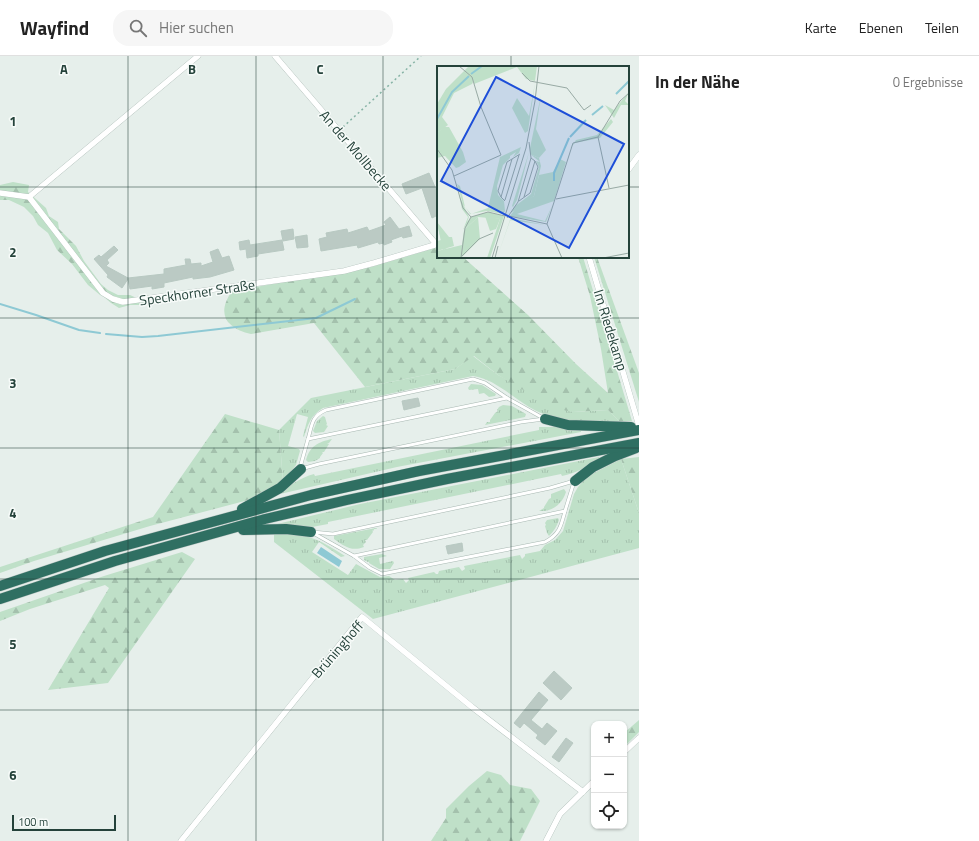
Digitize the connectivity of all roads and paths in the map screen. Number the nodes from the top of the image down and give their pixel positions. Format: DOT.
graph roads {
  1 [pos="198,56"];
  2 [pos="275,56"];
  3 [pos="421,56"];
  4 [pos="338,131"];
  5 [pos="639,155"];
  6 [pos="629,169"];
  7 [pos="0,194"];
  8 [pos="29,197"];
  9 [pos="437,244"];
  10 [pos="589,258"];
  11 [pos="507,398"];
  12 [pos="545,419"];
  13 [pos="639,428"];
  14 [pos="308,439"];
  15 [pos="639,443"];
  16 [pos="639,447"];
  17 [pos="301,469"];
  18 [pos="575,481"];
  19 [pos="566,511"];
  20 [pos="228,517"];
  21 [pos="223,531"];
  22 [pos="311,532"];
  23 [pos="354,556"];
  24 [pos="0,586"];
  25 [pos="0,599"];
  26 [pos="639,738"];
  27 [pos="627,749"];
  28 [pos="591,784"];
  29 [pos="583,792"];
  30 [pos="181,841"];
  31 [pos="546,841"];
  1 -- 8 [label="street"];
  2 -- 4 [label="street, An der Mollbecke"];
  3 -- 4 [label="path"];
  4 -- 9 [label="street, An der Mollbecke"];
  5 -- 6 [label="street"];
  7 -- 8 [label="street"];
  8 -- 9 [label="street, Speckhorner Straße"];
  10 -- 13 [label="street, Im Riedekamp"];
  11 -- 12 [label="lane"];
  11 -- 14 [label="lane"];
  11 -- 14 [label="lane"];
  12 -- 13 [label="highway"];
  12 -- 17 [label="lane"];
  13 -- 20 [label="highway"];
  14 -- 17 [label="lane"];
  15 -- 21 [label="highway"];
  16 -- 18 [label="highway"];
  17 -- 20 [label="highway"];
  18 -- 19 [label="lane"];
  18 -- 22 [label="lane"];
  19 -- 23 [label="lane"];
  19 -- 23 [label="lane"];
  20 -- 24 [label="highway"];
  21 -- 22 [label="highway"];
  21 -- 25 [label="highway"];
  22 -- 23 [label="lane"];
  26 -- 27 [label="street"];
  28 -- 29 [label="street"];
  29 -- 30 [label="street, Brüninghoff"];
  29 -- 31 [label="street"];
}
